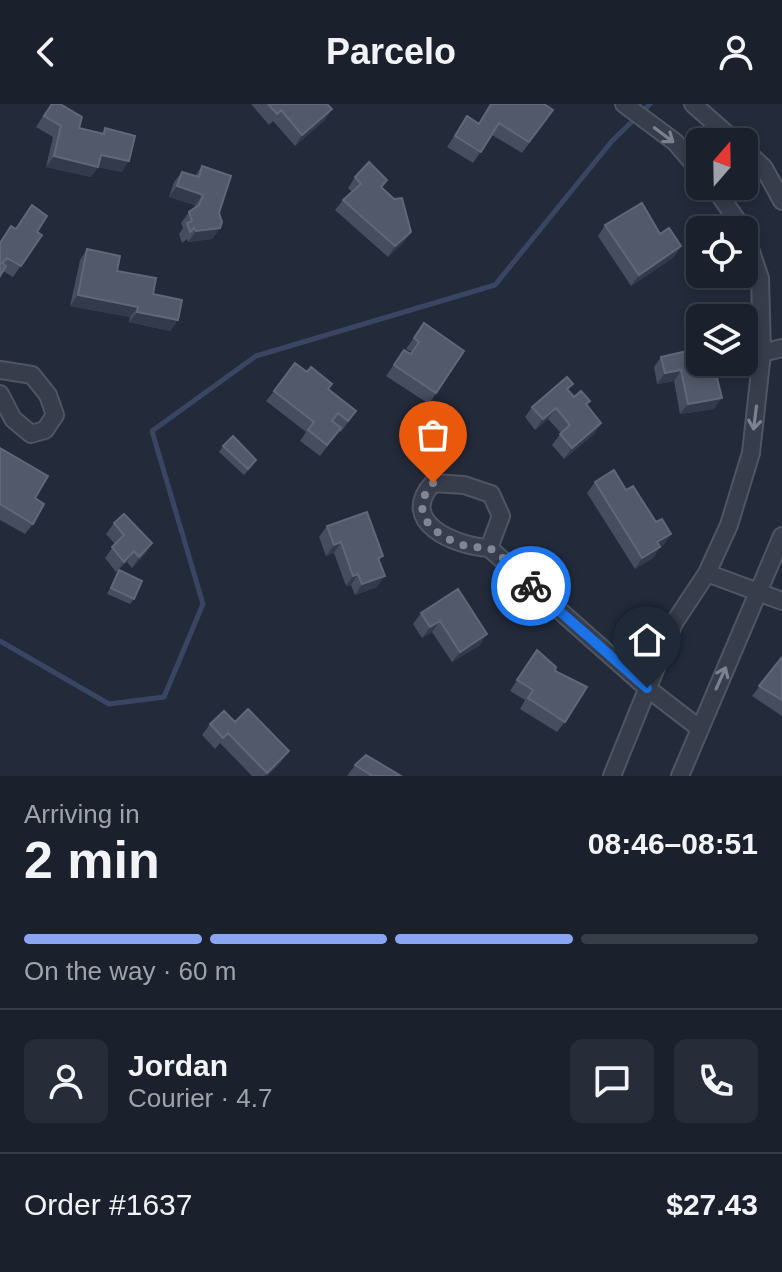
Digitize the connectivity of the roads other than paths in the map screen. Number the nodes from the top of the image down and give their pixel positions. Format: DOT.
graph roads {
  1 [pos="624,104"];
  2 [pos="693,104"];
  3 [pos="720,128"];
  4 [pos="686,155"];
  5 [pos="758,162"];
  6 [pos="782,201"];
  7 [pos="758,272"];
  8 [pos="782,348"];
  9 [pos="762,353"];
  10 [pos="0,370"];
  11 [pos="0,394"];
  12 [pos="782,536"];
  13 [pos="489,548"];
  14 [pos="707,573"];
  15 [pos="760,594"];
  16 [pos="782,601"];
  17 [pos="647,688"];
  18 [pos="699,728"];
  19 [pos="612,776"];
  20 [pos="680,776"];
  1 -- 4 [label="street, one-way"];
  2 -- 3 [label="street"];
  5 -- 6 [label="street"];
  7 -- 9 [label="street"];
  8 -- 9 [label="street"];
  9 -- 14 [label="street, one-way"];
  10 -- 11 [label="street"];
  12 -- 15 [label="street"];
  13 -- 13 [label="street"];
  13 -- 17 [label="street"];
  14 -- 15 [label="street"];
  14 -- 17 [label="street"];
  15 -- 16 [label="street"];
  18 -- 15 [label="street, one-way"];
  17 -- 18 [label="street"];
  17 -- 19 [label="street"];
  18 -- 20 [label="street"];
}
